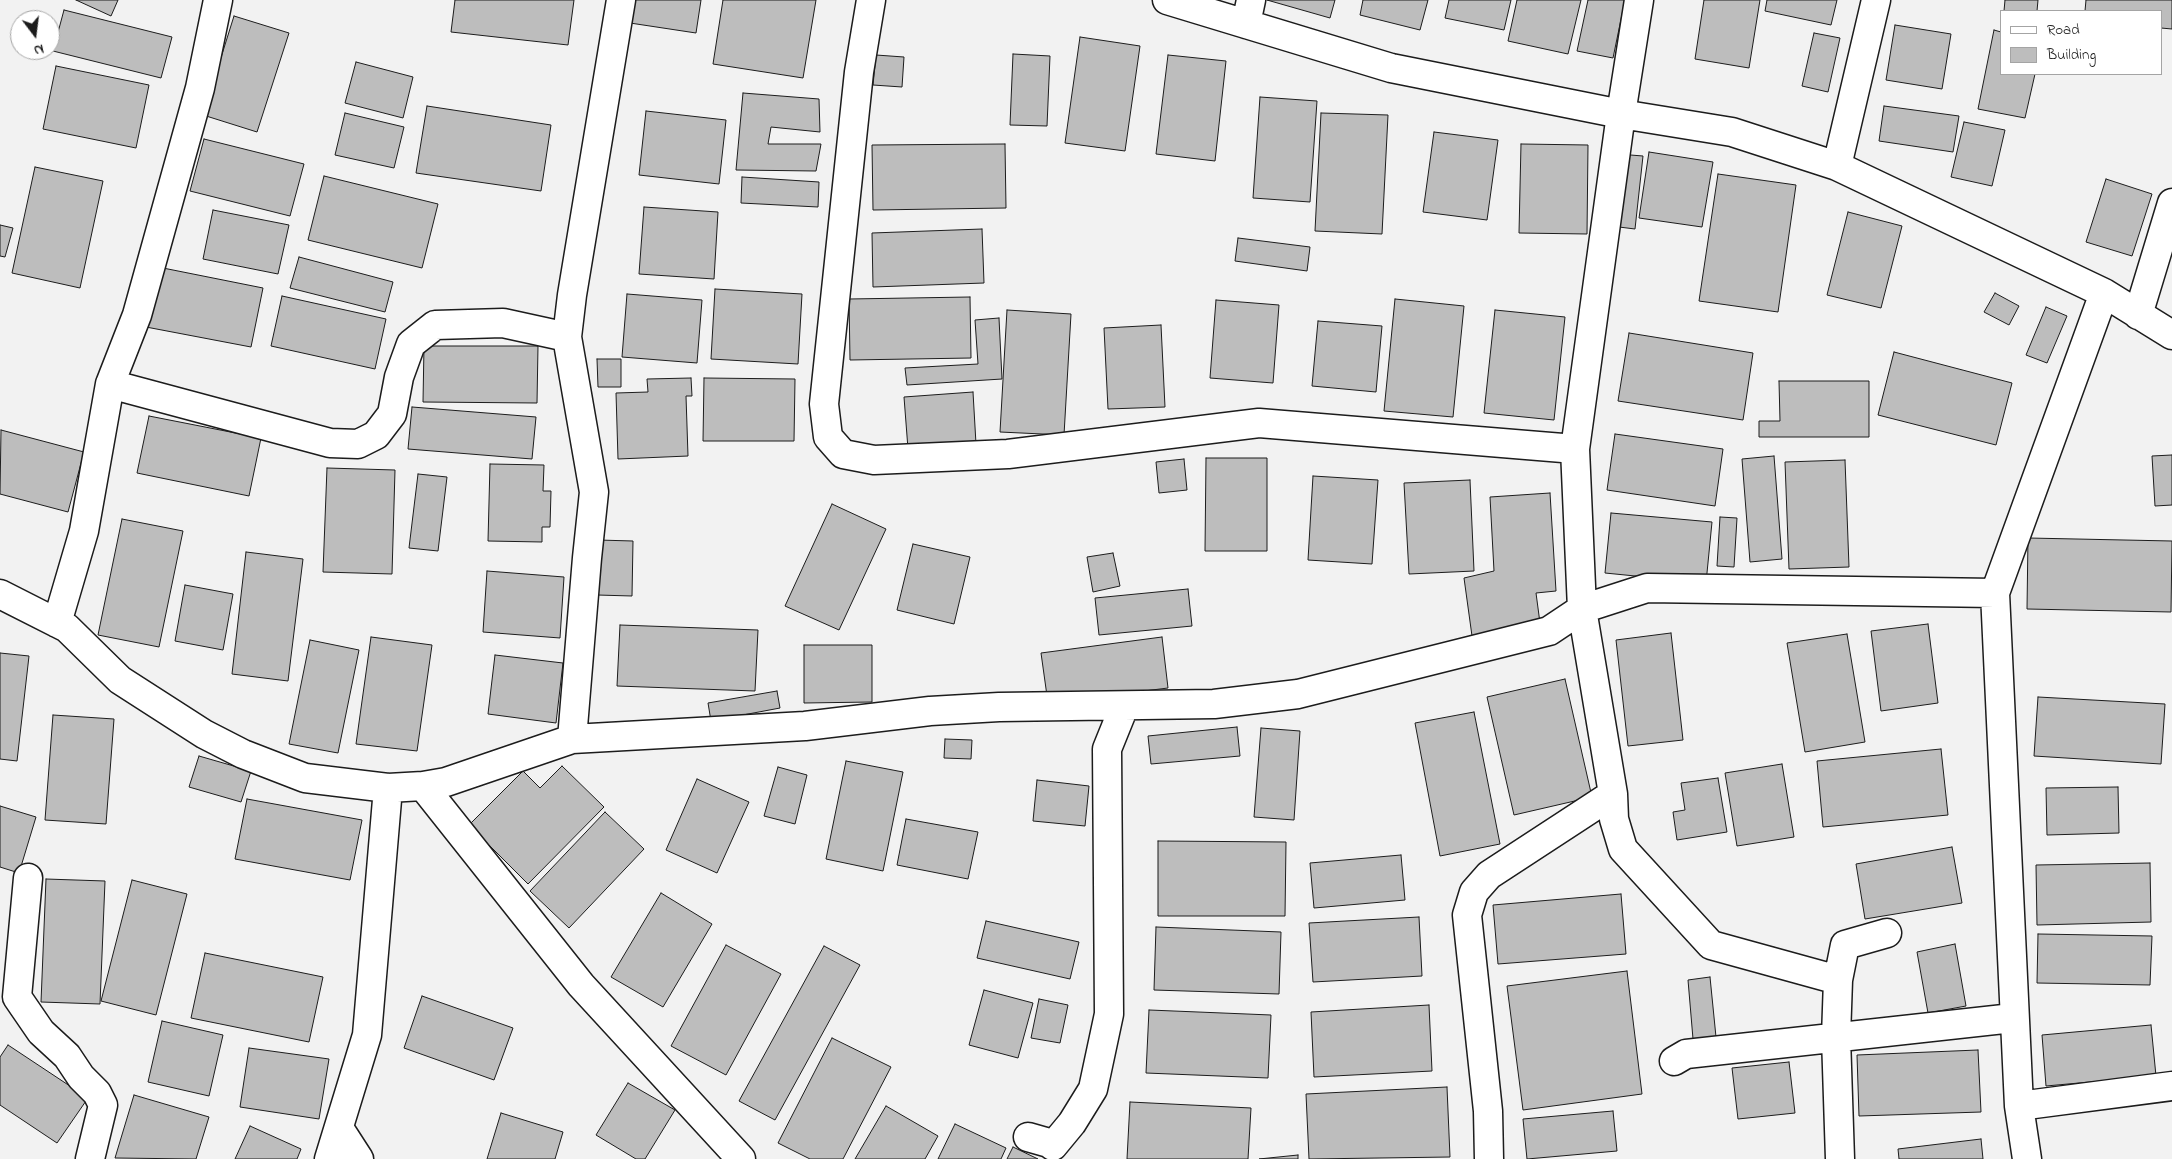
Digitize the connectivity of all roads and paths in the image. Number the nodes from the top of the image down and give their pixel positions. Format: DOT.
graph roads {
  1 [pos="218,0"];
  2 [pos="621,0"];
  3 [pos="871,0"];
  4 [pos="1167,0"];
  5 [pos="1639,0"];
  6 [pos="1876,0"];
  7 [pos="1248,12"];
  8 [pos="1621,114"];
  9 [pos="1837,166"];
  10 [pos="2172,203"];
  11 [pos="2104,293"];
  12 [pos="2138,315"];
  13 [pos="2172,335"];
  14 [pos="567,337"];
  15 [pos="110,384"];
  16 [pos="1575,449"];
  17 [pos="1995,593"];
  18 [pos="0,594"];
  19 [pos="1582,608"];
  20 [pos="56,623"];
  21 [pos="1124,707"];
  22 [pos="572,739"];
  23 [pos="423,786"];
  24 [pos="388,788"];
  25 [pos="1613,794"];
  26 [pos="28,878"];
  27 [pos="1887,933"];
  28 [pos="1838,980"];
  29 [pos="2014,1018"];
  30 [pos="1836,1037"];
  31 [pos="1674,1061"];
  32 [pos="2172,1086"];
  33 [pos="2018,1106"];
  34 [pos="339,1128"];
  35 [pos="1028,1137"];
  36 [pos="90,1159"];
  37 [pos="329,1159"];
  38 [pos="359,1159"];
  39 [pos="742,1159"];
  40 [pos="1489,1159"];
  41 [pos="1840,1159"];
  42 [pos="2027,1159"];
  1 -- 15 [label="street"];
  2 -- 14 [label="street"];
  3 -- 16 [label="street"];
  4 -- 7 [label="street"];
  5 -- 8 [label="street"];
  6 -- 9 [label="street"];
  7 -- 8 [label="street"];
  8 -- 9 [label="street"];
  8 -- 16 [label="street"];
  9 -- 11 [label="street"];
  10 -- 12 [label="street"];
  11 -- 12 [label="street"];
  11 -- 17 [label="street"];
  12 -- 13 [label="street"];
  14 -- 15 [label="street"];
  14 -- 22 [label="street"];
  15 -- 20 [label="street"];
  16 -- 19 [label="street"];
  17 -- 19 [label="street"];
  17 -- 29 [label="street"];
  18 -- 20 [label="street"];
  19 -- 21 [label="street"];
  19 -- 25 [label="street"];
  20 -- 24 [label="street"];
  21 -- 22 [label="street"];
  21 -- 35 [label="street"];
  22 -- 23 [label="street"];
  23 -- 24 [label="street"];
  23 -- 39 [label="street"];
  24 -- 34 [label="street"];
  25 -- 28 [label="street"];
  25 -- 40 [label="street"];
  26 -- 36 [label="street"];
  27 -- 28 [label="street"];
  28 -- 30 [label="street"];
  29 -- 30 [label="street"];
  29 -- 33 [label="street"];
  30 -- 31 [label="street"];
  30 -- 41 [label="street"];
  32 -- 33 [label="street"];
  33 -- 42 [label="street"];
  34 -- 37 [label="street"];
  34 -- 38 [label="street"];
}
